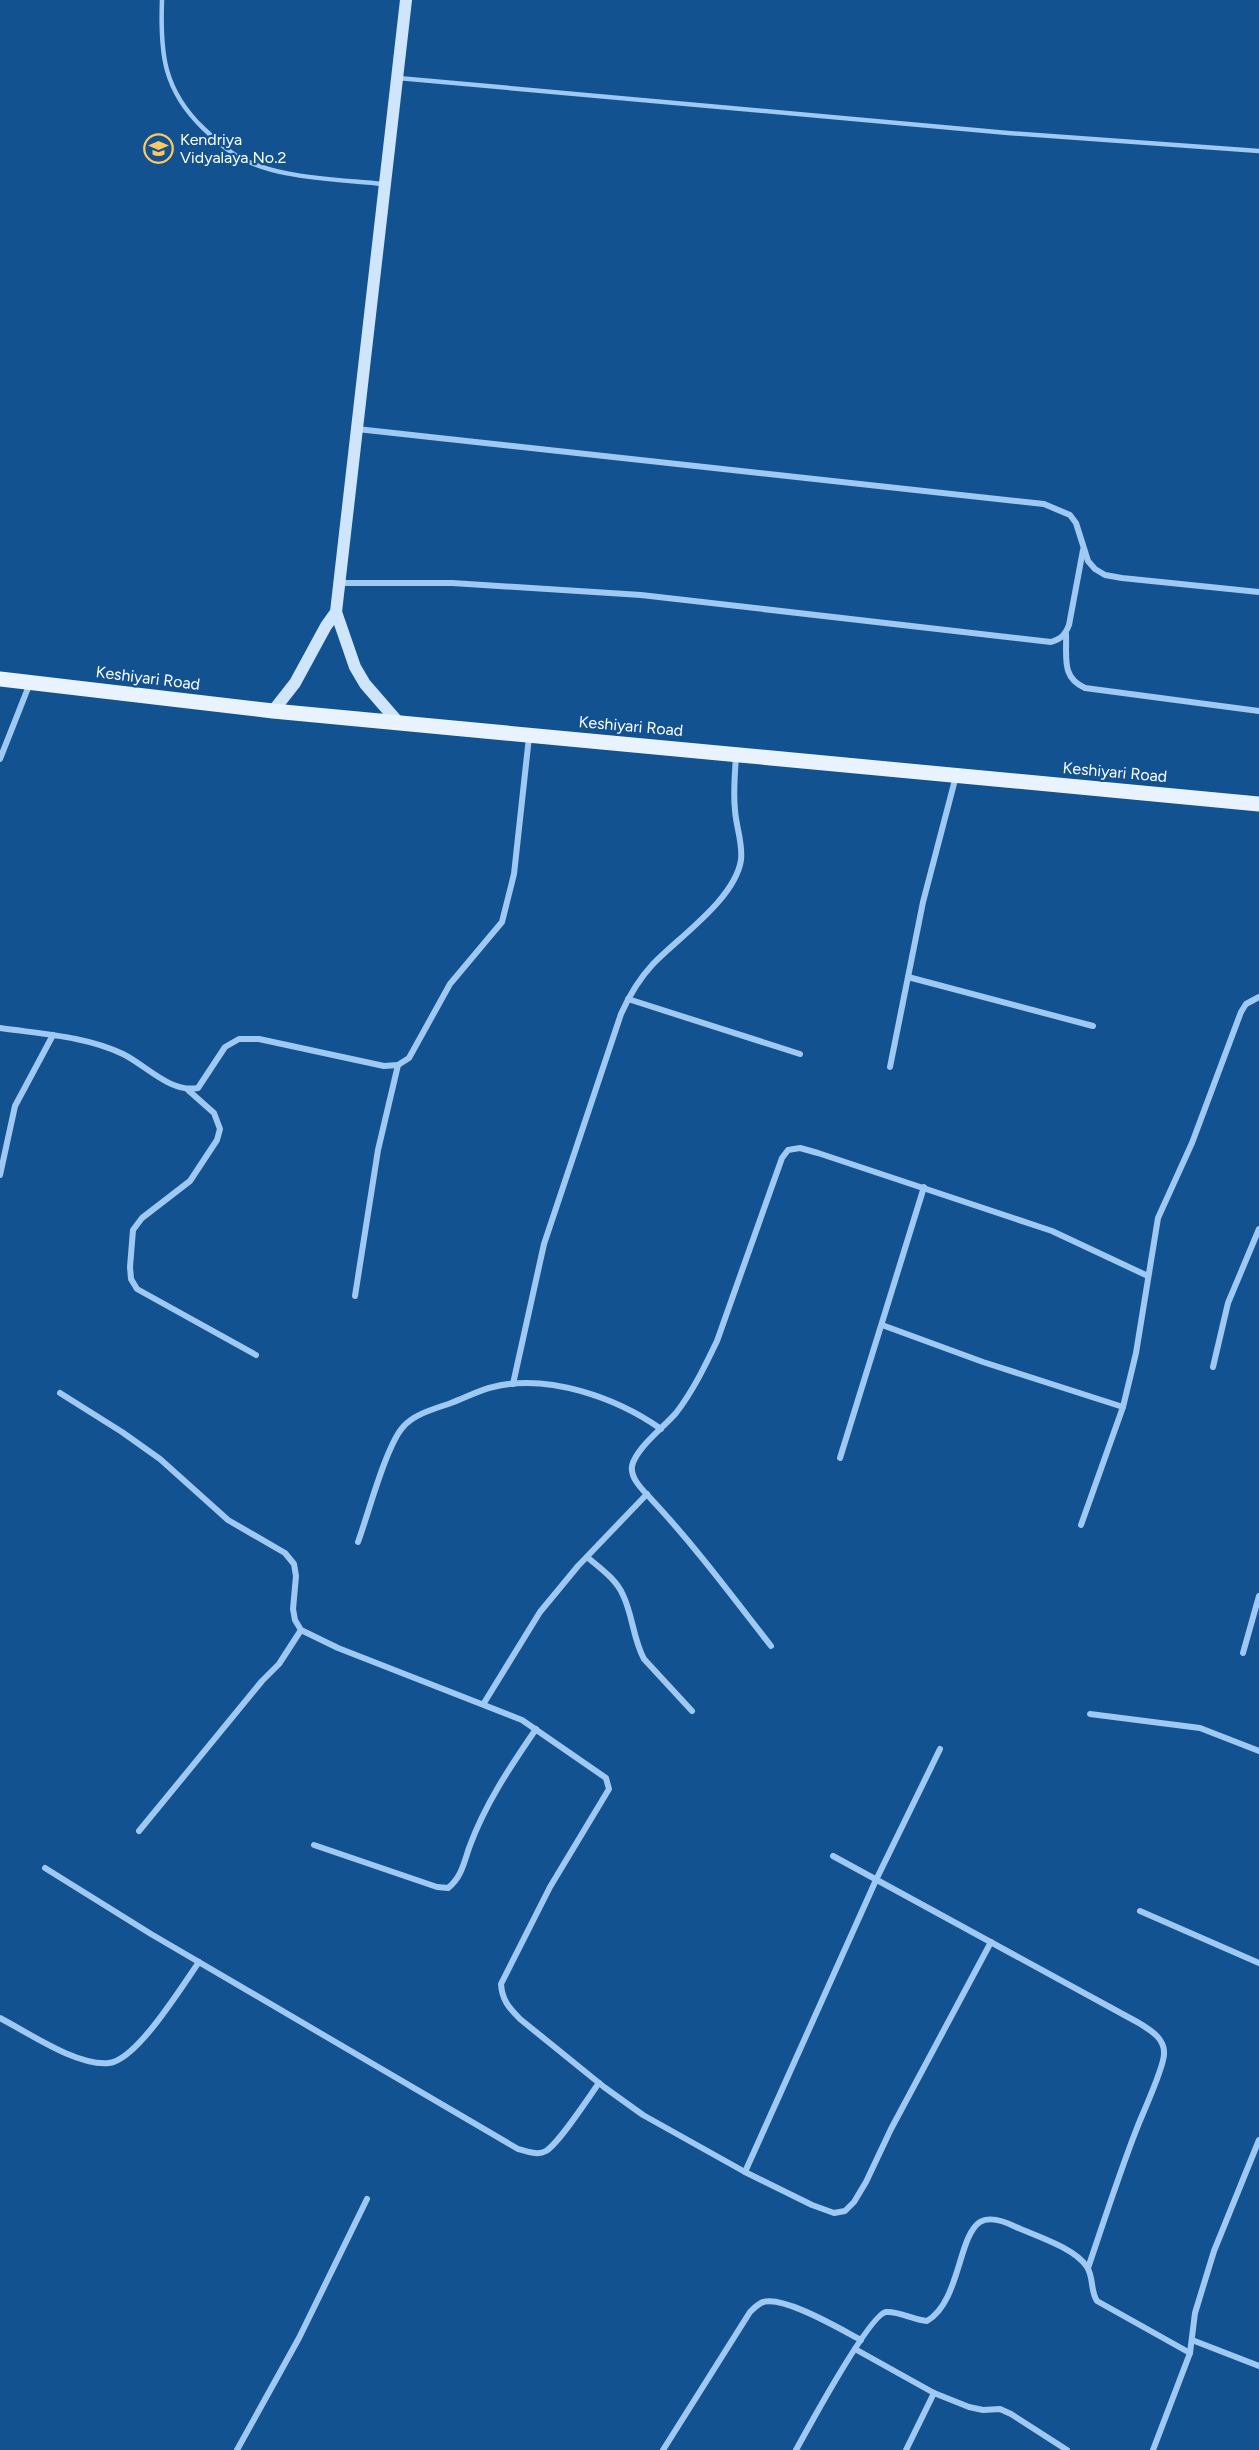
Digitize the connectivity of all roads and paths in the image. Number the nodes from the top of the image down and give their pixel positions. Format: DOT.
graph roads {
  1 [pos="162,0"];
  2 [pos="406,0"];
  3 [pos="397,78"];
  4 [pos="1259,151"];
  5 [pos="385,184"];
  6 [pos="357,429"];
  7 [pos="1083,549"];
  8 [pos="339,583"];
  9 [pos="1259,592"];
  10 [pos="336,612"];
  11 [pos="1066,634"];
  12 [pos="0,679"];
  13 [pos="31,683"];
  14 [pos="273,711"];
  15 [pos="1259,711"];
  16 [pos="398,722"];
  17 [pos="529,734"];
  18 [pos="736,754"];
  19 [pos="0,759"];
  20 [pos="956,775"];
  21 [pos="1259,804"];
  22 [pos="908,977"];
  23 [pos="1259,997"];
  24 [pos="628,999"];
  25 [pos="1092,1026"];
  26 [pos="0,1028"];
  27 [pos="53,1035"];
  28 [pos="800,1054"];
  29 [pos="398,1065"];
  30 [pos="890,1067"];
  31 [pos="188,1090"];
  32 [pos="0,1175"];
  33 [pos="924,1187"];
  34 [pos="1259,1229"];
  35 [pos="1148,1276"];
  36 [pos="355,1296"];
  37 [pos="882,1325"];
  38 [pos="256,1355"];
  39 [pos="1213,1367"];
  40 [pos="513,1384"];
  41 [pos="60,1393"];
  42 [pos="1123,1407"];
  43 [pos="661,1429"];
  44 [pos="840,1458"];
  45 [pos="647,1494"];
  46 [pos="1082,1525"];
  47 [pos="358,1542"];
  48 [pos="587,1557"];
  49 [pos="1259,1596"];
  50 [pos="302,1630"];
  51 [pos="771,1646"];
  52 [pos="1243,1653"];
  53 [pos="484,1703"];
  54 [pos="692,1712"];
  55 [pos="1090,1714"];
  56 [pos="536,1729"];
  57 [pos="940,1749"];
  58 [pos="1259,1751"];
  59 [pos="139,1831"];
  60 [pos="314,1845"];
  61 [pos="832,1856"];
  62 [pos="45,1868"];
  63 [pos="876,1880"];
  64 [pos="1140,1911"];
  65 [pos="991,1942"];
  66 [pos="199,1962"];
  67 [pos="1259,1963"];
  68 [pos="0,2018"];
  69 [pos="599,2083"];
  70 [pos="1259,2140"];
  71 [pos="745,2172"];
  72 [pos="367,2199"];
  73 [pos="1088,2268"];
  74 [pos="861,2340"];
  75 [pos="1192,2340"];
  76 [pos="855,2349"];
  77 [pos="1190,2353"];
  78 [pos="1259,2366"];
  79 [pos="934,2393"];
  80 [pos="237,2450"];
  81 [pos="663,2450"];
  82 [pos="796,2450"];
  83 [pos="906,2450"];
  84 [pos="1067,2450"];
  85 [pos="1153,2450"];
  1 -- 5 [label="lane"];
  2 -- 3 [label="street"];
  3 -- 4 [label="lane"];
  3 -- 5 [label="street"];
  5 -- 6 [label="street"];
  6 -- 7 [label="street"];
  6 -- 8 [label="street"];
  7 -- 9 [label="street"];
  7 -- 11 [label="street"];
  8 -- 10 [label="street"];
  8 -- 11 [label="street"];
  10 -- 14 [label="street"];
  10 -- 16 [label="street"];
  11 -- 15 [label="street"];
  12 -- 13 [label="main road, Keshiyari Road"];
  13 -- 14 [label="main road, Keshiyari Road"];
  13 -- 19 [label="street"];
  14 -- 16 [label="main road, Keshiyari Road"];
  16 -- 17 [label="main road, Keshiyari Road"];
  17 -- 18 [label="main road, Keshiyari Road"];
  17 -- 29 [label="street"];
  18 -- 20 [label="main road, Keshiyari Road"];
  18 -- 24 [label="street"];
  20 -- 21 [label="main road, Keshiyari Road"];
  20 -- 22 [label="street"];
  22 -- 25 [label="street"];
  22 -- 30 [label="street"];
  23 -- 35 [label="street"];
  24 -- 28 [label="street"];
  24 -- 40 [label="street"];
  26 -- 27 [label="street"];
  27 -- 31 [label="street"];
  27 -- 32 [label="street"];
  29 -- 31 [label="street"];
  29 -- 36 [label="street"];
  31 -- 38 [label="street"];
  33 -- 35 [label="street"];
  33 -- 37 [label="street"];
  33 -- 43 [label="street"];
  34 -- 39 [label="street"];
  35 -- 42 [label="street"];
  37 -- 42 [label="street"];
  37 -- 44 [label="street"];
  40 -- 43 [label="street"];
  40 -- 47 [label="street"];
  41 -- 50 [label="street"];
  42 -- 46 [label="street"];
  43 -- 45 [label="street"];
  45 -- 48 [label="street"];
  45 -- 51 [label="street"];
  48 -- 53 [label="street"];
  48 -- 54 [label="street"];
  49 -- 52 [label="street"];
  50 -- 53 [label="street"];
  50 -- 59 [label="street"];
  53 -- 56 [label="street"];
  55 -- 58 [label="street"];
  56 -- 60 [label="street"];
  56 -- 69 [label="street"];
  57 -- 63 [label="street"];
  61 -- 63 [label="street"];
  62 -- 66 [label="street"];
  63 -- 65 [label="street"];
  63 -- 71 [label="street"];
  64 -- 67 [label="street"];
  65 -- 71 [label="street"];
  65 -- 73 [label="street"];
  66 -- 68 [label="street"];
  66 -- 69 [label="street"];
  69 -- 71 [label="street"];
  70 -- 75 [label="street"];
  72 -- 80 [label="street"];
  73 -- 74 [label="street"];
  73 -- 77 [label="street"];
  74 -- 76 [label="street"];
  74 -- 81 [label="street"];
  75 -- 77 [label="street"];
  75 -- 78 [label="street"];
  76 -- 79 [label="street"];
  76 -- 82 [label="street"];
  77 -- 85 [label="street"];
  79 -- 83 [label="street"];
  79 -- 84 [label="street"];
}
